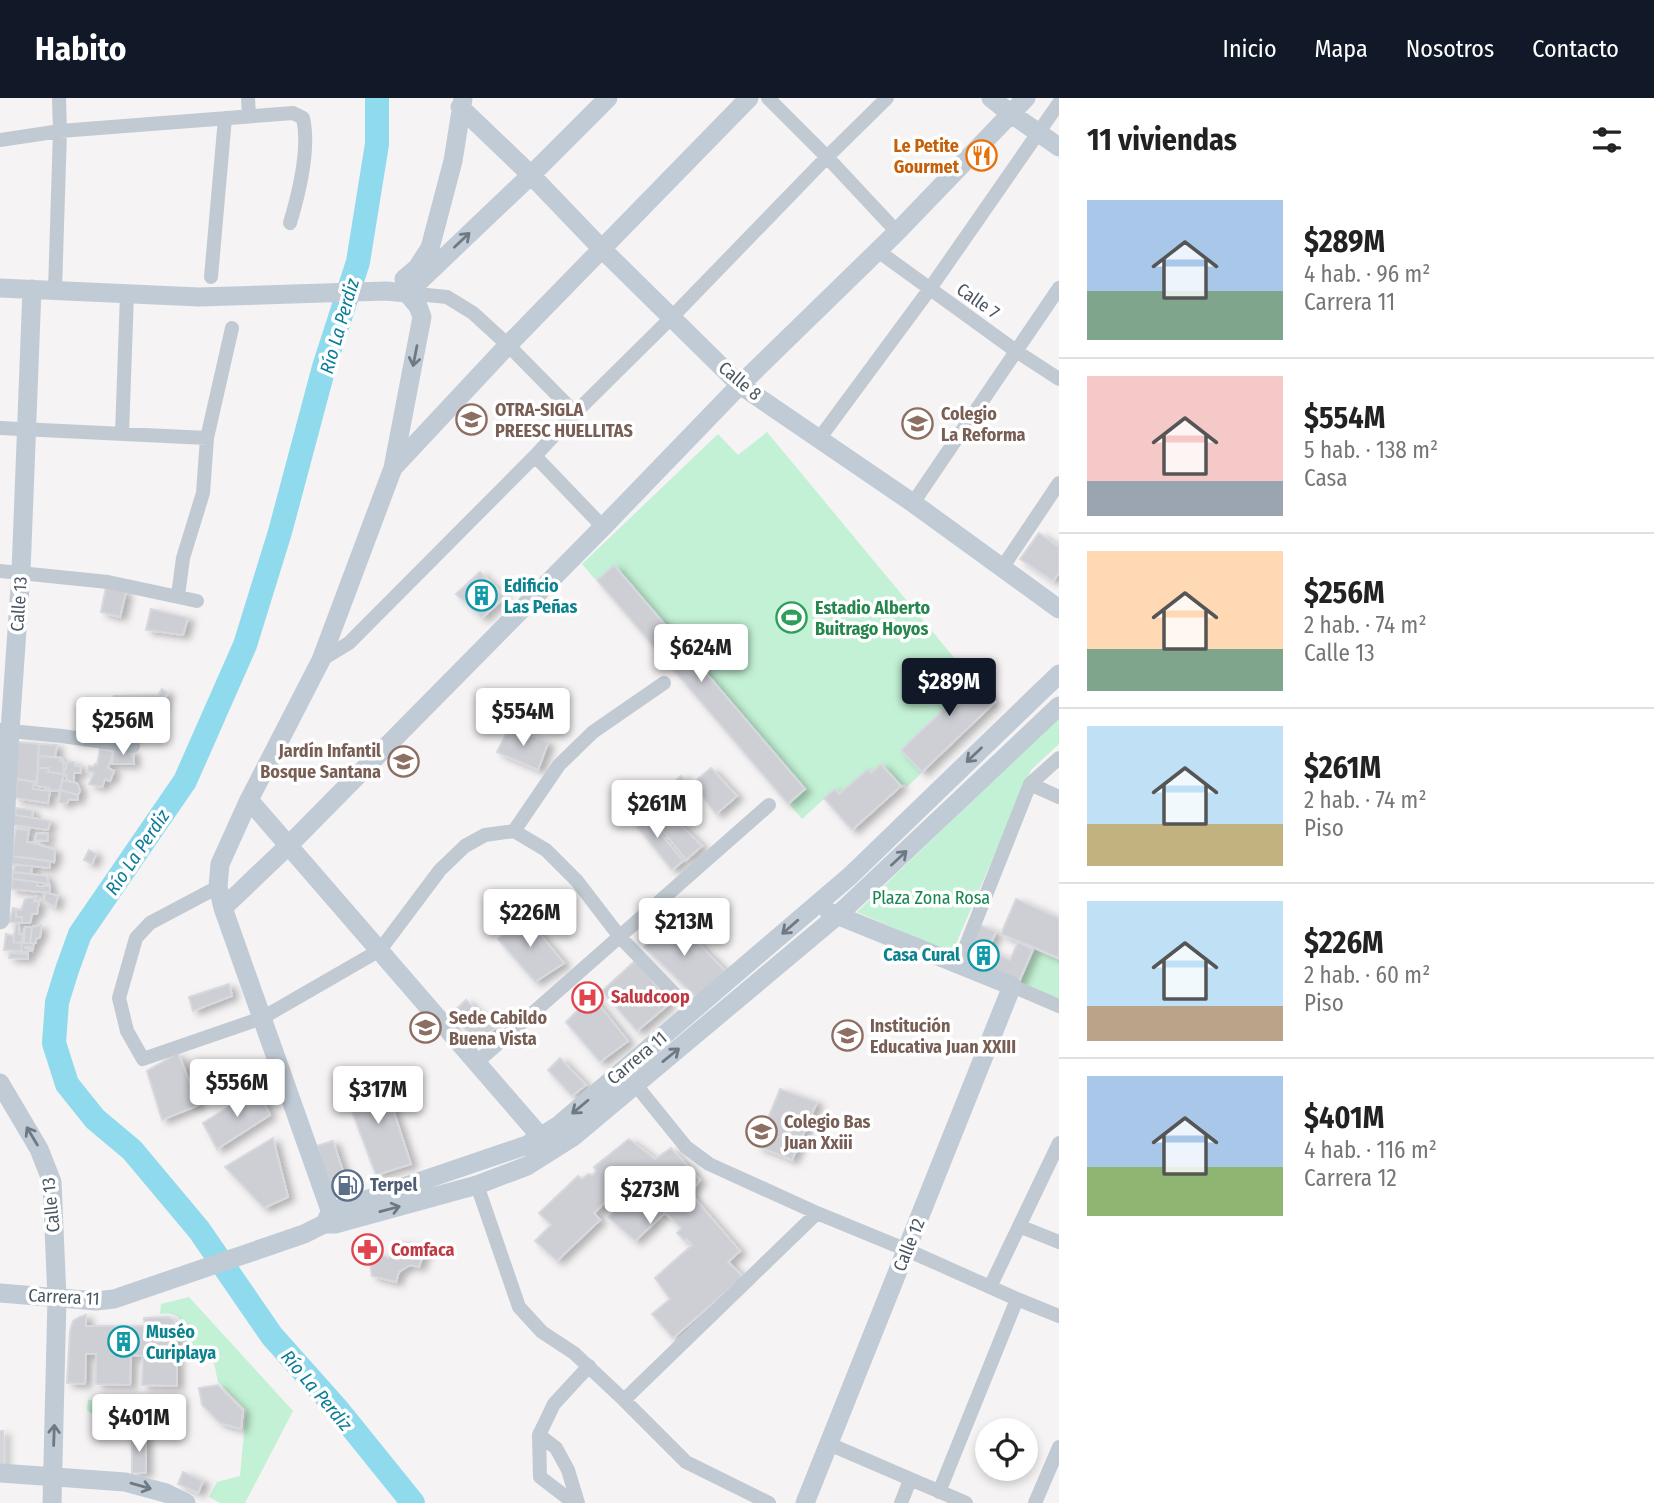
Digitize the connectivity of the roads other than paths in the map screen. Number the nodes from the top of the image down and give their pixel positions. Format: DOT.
graph roads {
  1 [pos="59,98"];
  2 [pos="248,98"];
  3 [pos="608,98"];
  4 [pos="749,98"];
  5 [pos="768,98"];
  6 [pos="887,98"];
  7 [pos="991,98"];
  8 [pos="1026,98"];
  9 [pos="462,102"];
  10 [pos="1059,103"];
  11 [pos="1010,113"];
  12 [pos="249,116"];
  13 [pos="225,118"];
  14 [pos="60,131"];
  15 [pos="1038,131"];
  16 [pos="0,140"];
  17 [pos="1059,147"];
  18 [pos="827,157"];
  19 [pos="531,175"];
  20 [pos="290,223"];
  21 [pos="897,232"];
  22 [pos="601,248"];
  23 [pos="878,251"];
  24 [pos="211,277"];
  25 [pos="0,288"];
  26 [pos="1059,288"];
  27 [pos="32,289"];
  28 [pos="55,290"];
  29 [pos="929,290"];
  30 [pos="394,292"];
  31 [pos="127,293"];
  32 [pos="671,318"];
  33 [pos="232,328"];
  34 [pos="508,345"];
  35 [pos="1016,351"];
  36 [pos="1059,379"];
  37 [pos="740,385"];
  38 [pos="575,413"];
  39 [pos="0,428"];
  40 [pos="26,430"];
  41 [pos="122,434"];
  42 [pos="207,438"];
  43 [pos="819,439"];
  44 [pos="535,456"];
  45 [pos="393,468"];
  46 [pos="1059,483"];
  47 [pos="914,503"];
  48 [pos="603,527"];
  49 [pos="1002,568"];
  50 [pos="0,571"];
  51 [pos="21,572"];
  52 [pos="178,596"];
  53 [pos="197,601"];
  54 [pos="1059,609"];
  55 [pos="321,660"];
  56 [pos="1059,674"];
  57 [pos="664,683"];
  58 [pos="1059,706"];
  59 [pos="5,731"];
  60 [pos="133,746"];
  61 [pos="1059,758"];
  62 [pos="1030,784"];
  63 [pos="1059,797"];
  64 [pos="248,800"];
  65 [pos="769,805"];
  66 [pos="514,831"];
  67 [pos="289,845"];
  68 [pos="1,883"];
  69 [pos="218,887"];
  70 [pos="814,906"];
  71 [pos="223,908"];
  72 [pos="838,915"];
  73 [pos="0,920"];
  74 [pos="620,937"];
  75 [pos="380,950"];
  76 [pos="959,963"];
  77 [pos="1012,986"];
  78 [pos="1059,1006"];
  79 [pos="692,1012"];
  80 [pos="262,1018"];
  81 [pos="476,1063"];
  82 [pos="629,1077"];
  83 [pos="0,1083"];
  84 [pos="540,1136"];
  85 [pos="1059,1143"];
  86 [pos="477,1185"];
  87 [pos="817,1213"];
  88 [pos="330,1220"];
  89 [pos="1019,1226"];
  90 [pos="1059,1242"];
  91 [pos="907,1250"];
  92 [pos="990,1287"];
  93 [pos="0,1293"];
  94 [pos="57,1298"];
  95 [pos="1017,1299"];
  96 [pos="1059,1316"];
  97 [pos="589,1366"];
  98 [pos="624,1400"];
  99 [pos="538,1435"];
  100 [pos="829,1444"];
  101 [pos="1059,1447"];
  102 [pos="0,1473"];
  103 [pos="53,1476"];
  104 [pos="910,1480"];
  105 [pos="939,1492"];
  106 [pos="52,1503"];
  107 [pos="186,1503"];
  108 [pos="576,1503"];
  109 [pos="769,1503"];
  110 [pos="805,1503"];
  111 [pos="901,1503"];
  112 [pos="966,1503"];
  113 [pos="1035,1503"];
  1 -- 14 [label="street"];
  2 -- 12 [label="street"];
  3 -- 19 [label="street"];
  4 -- 22 [label="street"];
  5 -- 18 [label="street"];
  6 -- 18 [label="street"];
  7 -- 11 [label="street"];
  8 -- 11 [label="street"];
  9 -- 19 [label="street, Calle 8"];
  9 -- 30 [label="street"];
  10 -- 15 [label="street"];
  11 -- 15 [label="street"];
  11 -- 21 [label="street"];
  12 -- 13 [label="street"];
  12 -- 20 [label="street"];
  13 -- 14 [label="street"];
  13 -- 24 [label="street"];
  14 -- 16 [label="street"];
  14 -- 28 [label="street"];
  15 -- 17 [label="street"];
  15 -- 29 [label="street"];
  18 -- 21 [label="street"];
  18 -- 32 [label="street"];
  19 -- 22 [label="street, Calle 8"];
  30 -- 19 [label="street, one-way"];
  21 -- 23 [label="street"];
  22 -- 32 [label="street, Calle 8"];
  22 -- 34 [label="street"];
  23 -- 29 [label="street, Calle 7"];
  23 -- 37 [label="street"];
  25 -- 27 [label="street"];
  26 -- 35 [label="street"];
  27 -- 28 [label="street"];
  27 -- 40 [label="street, Calle 13"];
  28 -- 31 [label="street"];
  29 -- 35 [label="street, Calle 7"];
  29 -- 43 [label="street"];
  30 -- 31 [label="street"];
  30 -- 34 [label="street"];
  30 -- 45 [label="street, one-way"];
  31 -- 41 [label="street"];
  32 -- 37 [label="street, Calle 8"];
  32 -- 38 [label="street"];
  33 -- 42 [label="street"];
  34 -- 38 [label="street"];
  34 -- 45 [label="street"];
  35 -- 36 [label="street, Calle 7"];
  35 -- 47 [label="street"];
  37 -- 43 [label="street, Calle 8"];
  37 -- 48 [label="street"];
  38 -- 44 [label="street"];
  39 -- 40 [label="street"];
  40 -- 41 [label="street"];
  40 -- 51 [label="street, Calle 13"];
  41 -- 42 [label="street"];
  42 -- 52 [label="street"];
  43 -- 47 [label="street, Calle 8"];
  44 -- 48 [label="street"];
  44 -- 55 [label="street"];
  45 -- 55 [label="street"];
  46 -- 49 [label="street"];
  47 -- 49 [label="street, Calle 8"];
  48 -- 67 [label="street"];
  49 -- 54 [label="street, Calle 8"];
  50 -- 51 [label="street"];
  51 -- 52 [label="street"];
  51 -- 59 [label="street, Calle 13"];
  52 -- 53 [label="street"];
  55 -- 64 [label="street"];
  56 -- 70 [label="street, Carrera 11, one-way"];
  57 -- 66 [label="street"];
  72 -- 58 [label="street, Carrera 11, one-way"];
  59 -- 60 [label="street"];
  59 -- 68 [label="street, Calle 13"];
  61 -- 62 [label="street"];
  62 -- 63 [label="street"];
  62 -- 76 [label="street"];
  64 -- 67 [label="street"];
  64 -- 69 [label="street"];
  65 -- 74 [label="street"];
  66 -- 74 [label="street"];
  66 -- 75 [label="street"];
  67 -- 71 [label="street"];
  67 -- 75 [label="street"];
  68 -- 73 [label="street, Calle 13"];
  69 -- 71 [label="street"];
  69 -- 80 [label="street"];
  70 -- 72 [label="street"];
  70 -- 79 [label="street, Carrera 11, one-way"];
  71 -- 80 [label="street"];
  72 -- 76 [label="street"];
  82 -- 72 [label="street, Carrera 11, one-way"];
  74 -- 79 [label="street"];
  74 -- 81 [label="street"];
  75 -- 80 [label="street"];
  75 -- 81 [label="street"];
  76 -- 77 [label="street"];
  77 -- 78 [label="street"];
  77 -- 91 [label="street, Calle 12"];
  79 -- 82 [label="street, Carrera 11"];
  80 -- 88 [label="street"];
  81 -- 84 [label="street"];
  82 -- 84 [label="street, Carrera 11, one-way"];
  82 -- 86 [label="street, Carrera 11"];
  82 -- 87 [label="street"];
  94 -- 83 [label="street, Calle 13, one-way"];
  84 -- 88 [label="street, Carrera 11"];
  85 -- 89 [label="street"];
  88 -- 86 [label="street, Carrera 11, one-way"];
  86 -- 97 [label="street"];
  87 -- 91 [label="street"];
  87 -- 98 [label="street"];
  88 -- 94 [label="street, Carrera 11"];
  89 -- 90 [label="street"];
  89 -- 92 [label="street"];
  91 -- 92 [label="street"];
  91 -- 100 [label="street, Calle 12"];
  92 -- 95 [label="street"];
  93 -- 94 [label="street, Carrera 11"];
  103 -- 94 [label="street, Calle 13, one-way"];
  95 -- 96 [label="street"];
  95 -- 105 [label="street"];
  97 -- 98 [label="street"];
  97 -- 99 [label="street"];
  98 -- 109 [label="street"];
  99 -- 108 [label="street"];
  99 -- 108 [label="street"];
  100 -- 104 [label="street"];
  100 -- 110 [label="street, Calle 12"];
  101 -- 113 [label="street"];
  102 -- 103 [label="street"];
  103 -- 106 [label="street, Calle 13"];
  103 -- 107 [label="street, one-way"];
  104 -- 105 [label="street"];
  104 -- 111 [label="street"];
  105 -- 112 [label="street"];
}
